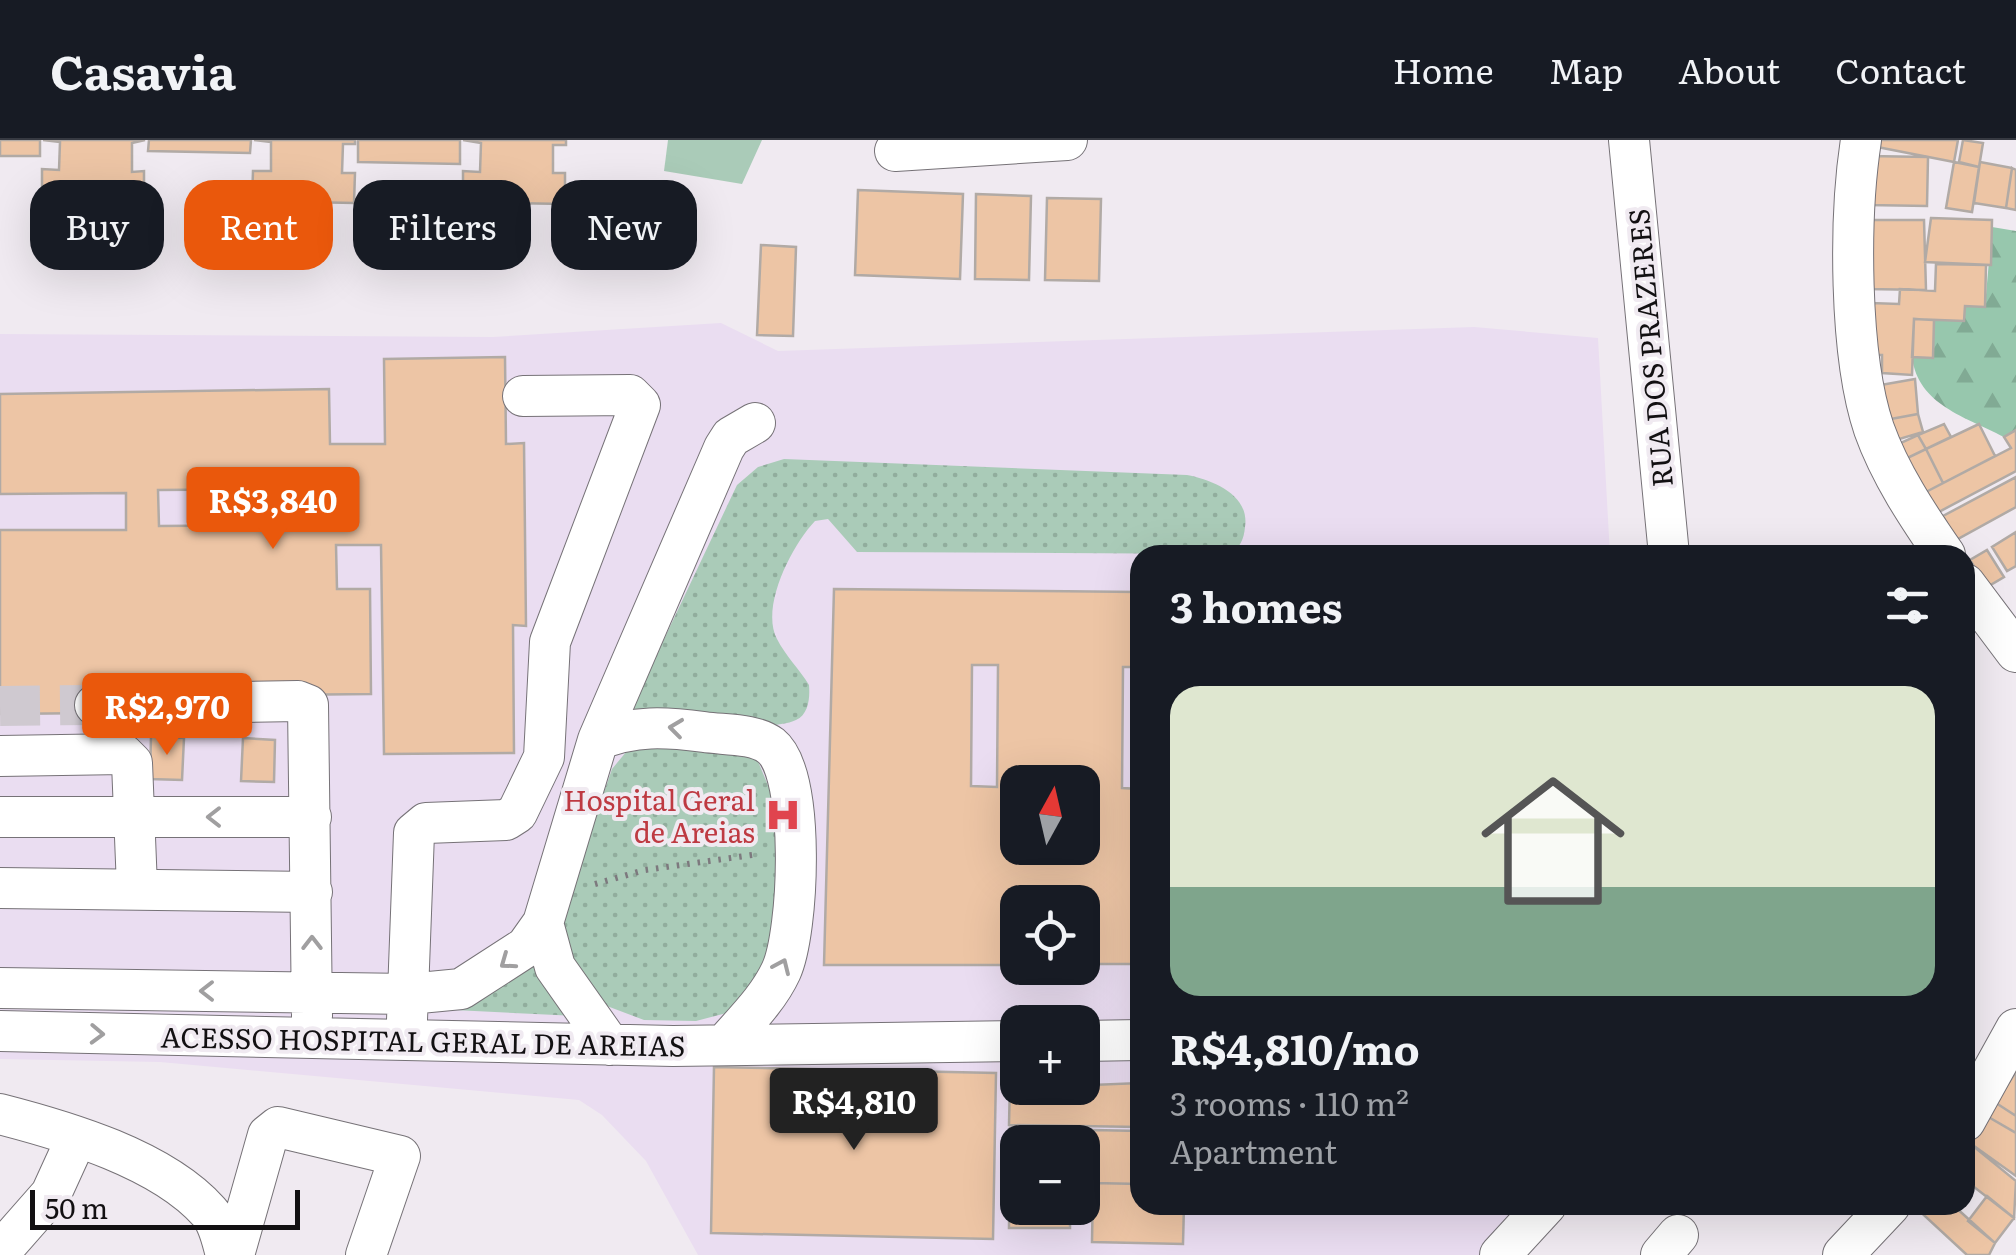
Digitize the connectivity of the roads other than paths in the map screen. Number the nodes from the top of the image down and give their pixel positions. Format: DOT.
graph roads {
  1 [pos="1067,140"];
  2 [pos="1629,140"];
  3 [pos="1862,140"];
  4 [pos="894,151"];
  5 [pos="523,396"];
  6 [pos="755,423"];
  7 [pos="1668,545"];
  8 [pos="1939,545"];
  9 [pos="1975,597"];
  10 [pos="2016,652"];
  11 [pos="94,705"];
  12 [pos="598,740"];
  13 [pos="0,756"];
  14 [pos="0,817"];
  15 [pos="311,817"];
  16 [pos="134,818"];
  17 [pos="137,887"];
  18 [pos="0,888"];
  19 [pos="312,892"];
  20 [pos="546,909"];
  21 [pos="0,988"];
  22 [pos="312,992"];
  23 [pos="409,994"];
  24 [pos="2016,1029"];
  25 [pos="0,1031"];
  26 [pos="313,1040"];
  27 [pos="1100,1040"];
  28 [pos="1130,1040"];
  29 [pos="1000,1041"];
  30 [pos="405,1044"];
  31 [pos="725,1044"];
  32 [pos="610,1045"];
  33 [pos="1975,1102"];
  34 [pos="0,1114"];
  35 [pos="77,1137"];
  36 [pos="1881,1215"];
  37 [pos="0,1252"];
  38 [pos="230,1255"];
  39 [pos="366,1255"];
  40 [pos="1843,1255"];
  1 -- 4 [label="street"];
  2 -- 7 [label="street, RUA DOS PRAZERES"];
  3 -- 8 [label="street"];
  5 -- 23 [label="street"];
  6 -- 12 [label="street"];
  9 -- 10 [label="street"];
  11 -- 15 [label="street"];
  12 -- 20 [label="street, ACESSO HOSPITAL GERAL DE AREIAS"];
  31 -- 12 [label="street, ACESSO HOSPITAL GERAL DE AREIAS, one-way"];
  13 -- 16 [label="street"];
  14 -- 16 [label="street"];
  15 -- 16 [label="street, one-way"];
  15 -- 19 [label="street"];
  16 -- 17 [label="street"];
  17 -- 18 [label="street"];
  17 -- 19 [label="street"];
  22 -- 19 [label="street, one-way"];
  20 -- 23 [label="street, ACESSO HOSPITAL GERAL DE AREIAS, one-way"];
  20 -- 32 [label="street"];
  22 -- 21 [label="street, ACESSO HOSPITAL GERAL DE AREIAS, one-way"];
  22 -- 23 [label="street, ACESSO HOSPITAL GERAL DE AREIAS"];
  22 -- 26 [label="street"];
  23 -- 30 [label="street"];
  24 -- 33 [label="street"];
  25 -- 26 [label="street, ACESSO HOSPITAL GERAL DE AREIAS, one-way"];
  26 -- 30 [label="street, ACESSO HOSPITAL GERAL DE AREIAS"];
  27 -- 28 [label="street"];
  29 -- 31 [label="street"];
  30 -- 32 [label="street, ACESSO HOSPITAL GERAL DE AREIAS"];
  31 -- 32 [label="street, ACESSO HOSPITAL GERAL DE AREIAS"];
  34 -- 35 [label="street"];
  35 -- 37 [label="street"];
  35 -- 38 [label="street"];
  36 -- 40 [label="street"];
  38 -- 39 [label="street"];
}
